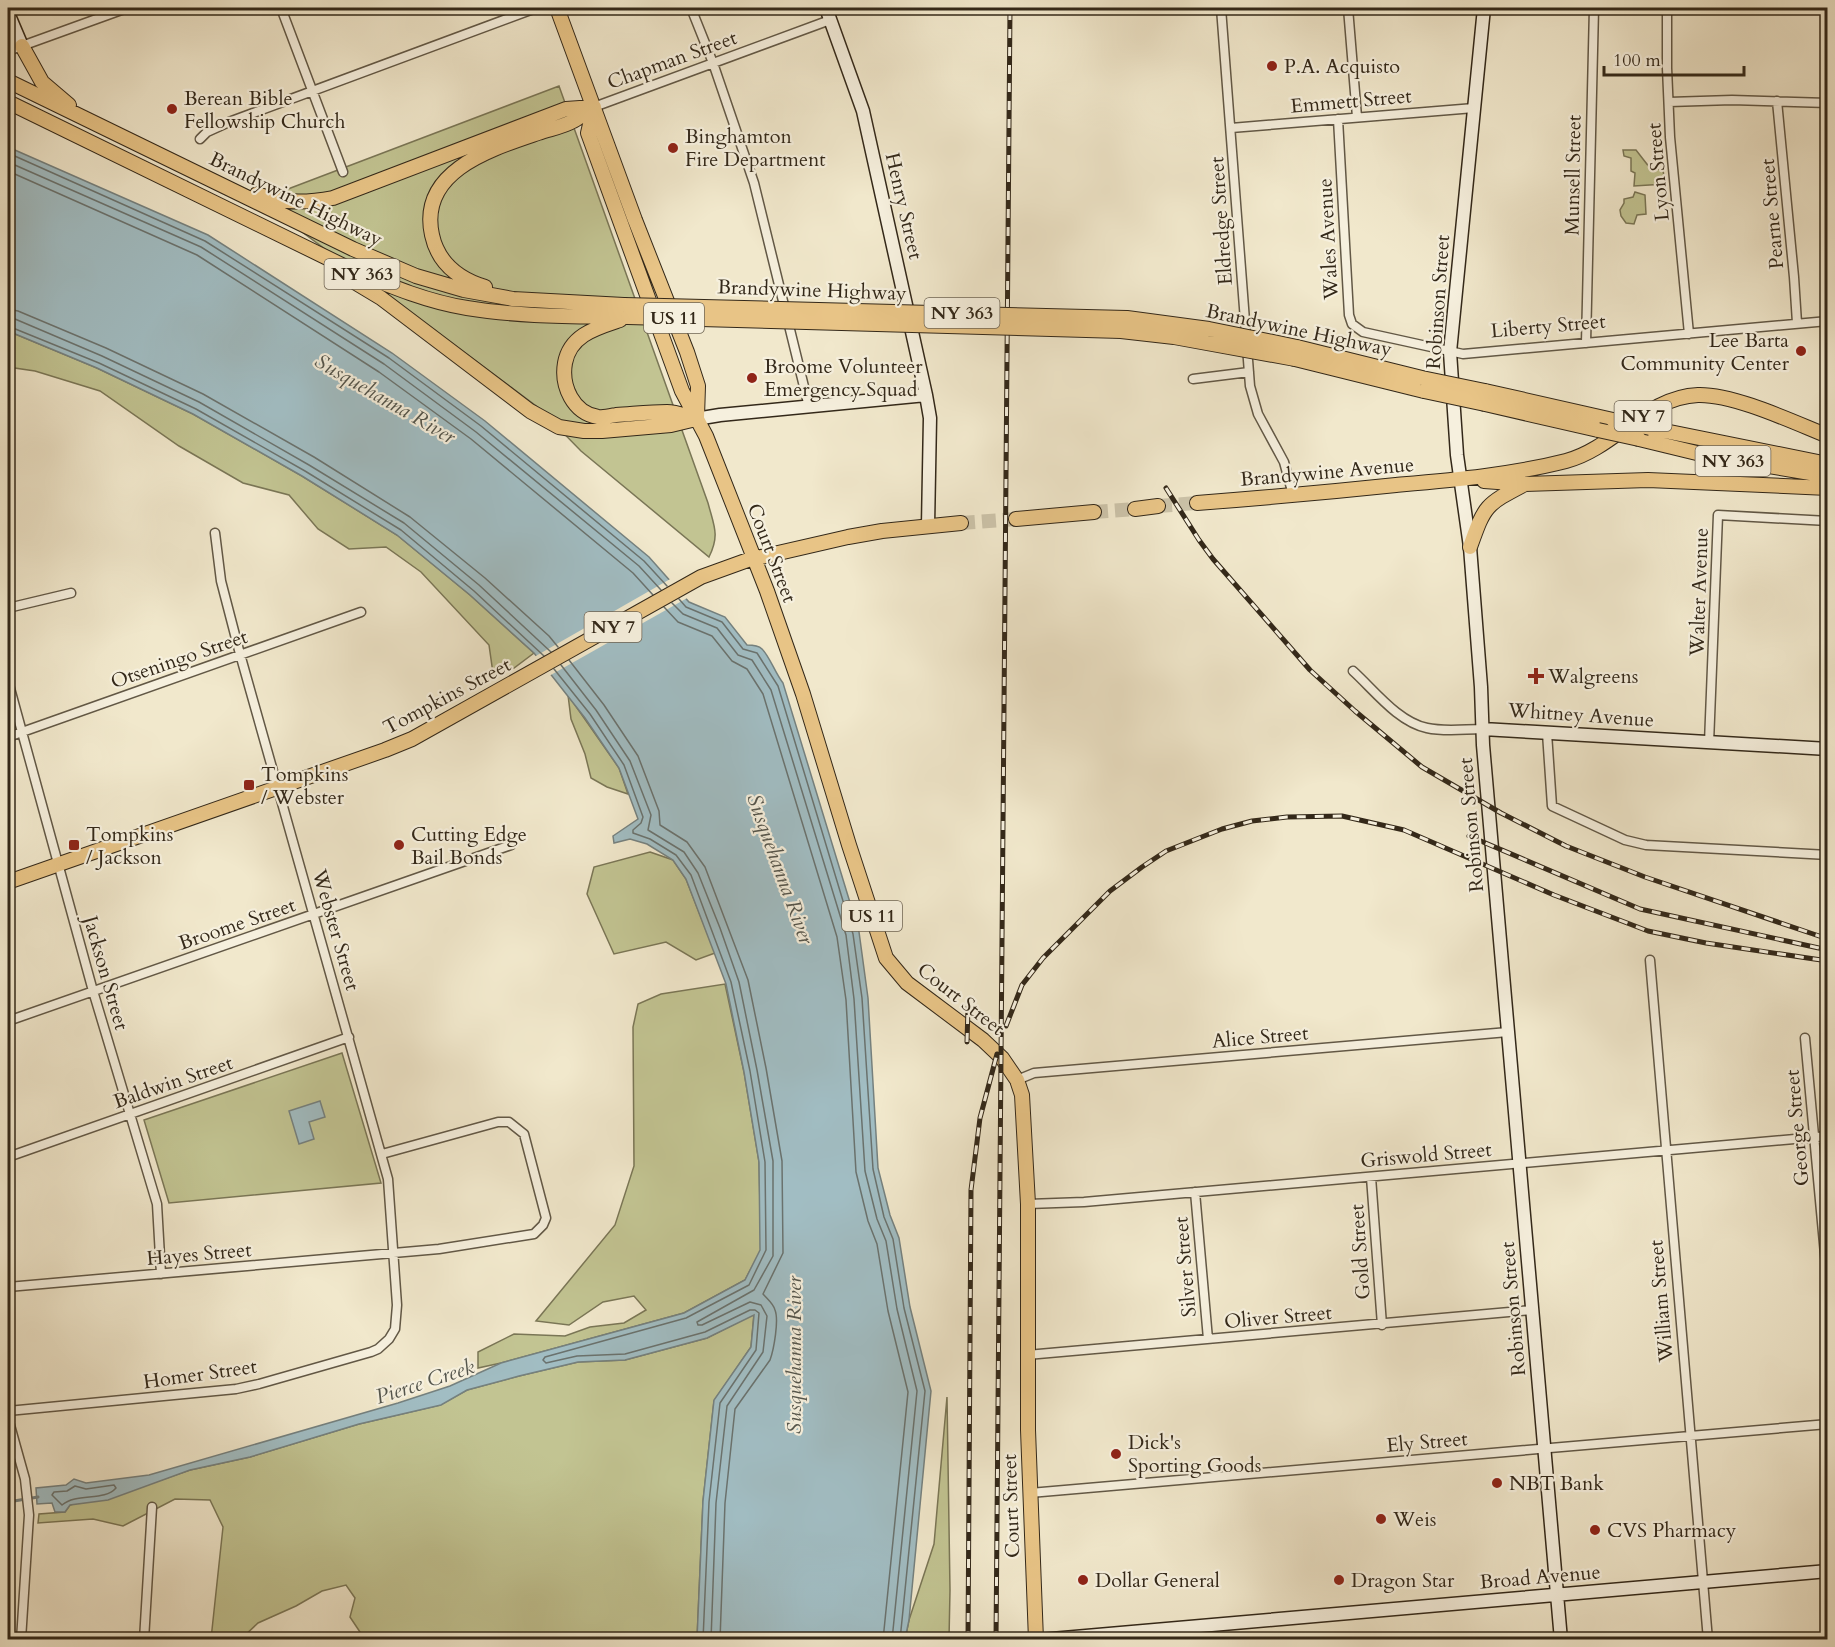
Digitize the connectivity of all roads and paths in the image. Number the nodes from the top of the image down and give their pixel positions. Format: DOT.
graph roads {
  1 [pos="127,8"];
  2 [pos="281,8"];
  3 [pos="536,8"];
  4 [pos="557,8"];
  5 [pos="691,8"];
  6 [pos="1221,8"];
  7 [pos="1348,8"];
  8 [pos="1484,8"];
  9 [pos="1594,8"];
  10 [pos="1667,8"];
  11 [pos="8,13"];
  12 [pos="828,14"];
  13 [pos="22,46"];
  14 [pos="8,51"];
  15 [pos="712,63"];
  16 [pos="8,81"];
  17 [pos="312,92"];
  18 [pos="1777,101"];
  19 [pos="8,102"];
  20 [pos="1669,102"];
  21 [pos="1827,103"];
  22 [pos="594,107"];
  23 [pos="1474,108"];
  24 [pos="1357,117"];
  25 [pos="1338,119"];
  26 [pos="1231,128"];
  27 [pos="111,132"];
  28 [pos="200,139"];
  29 [pos="192,171"];
  30 [pos="343,172"];
  31 [pos="260,225"];
  32 [pos="564,303"];
  33 [pos="626,311"];
  34 [pos="1827,321"];
  35 [pos="1797,323"];
  36 [pos="1689,334"];
  37 [pos="1586,343"];
  38 [pos="1450,352"];
  39 [pos="1249,372"];
  40 [pos="1193,379"];
  41 [pos="926,395"];
  42 [pos="1485,397"];
  43 [pos="809,407"];
  44 [pos="696,419"];
  45 [pos="1827,435"];
  46 [pos="1827,464"];
  47 [pos="1827,476"];
  48 [pos="1461,479"];
  49 [pos="1525,484"];
  50 [pos="1827,488"];
  51 [pos="1293,495"];
  52 [pos="1197,503"];
  53 [pos="1158,506"];
  54 [pos="1135,508"];
  55 [pos="1094,512"];
  56 [pos="1016,519"];
  57 [pos="1827,520"];
  58 [pos="961,523"];
  59 [pos="928,526"];
  60 [pos="215,533"];
  61 [pos="1470,547"];
  62 [pos="754,558"];
  63 [pos="71,593"];
  64 [pos="8,608"];
  65 [pos="361,612"];
  66 [pos="240,654"];
  67 [pos="1353,671"];
  68 [pos="8,681"];
  69 [pos="1483,729"];
  70 [pos="22,732"];
  71 [pos="1547,733"];
  72 [pos="8,737"];
  73 [pos="1709,743"];
  74 [pos="1827,749"];
  75 [pos="278,787"];
  76 [pos="511,845"];
  77 [pos="1827,855"];
  78 [pos="59,864"];
  79 [pos="8,882"];
  80 [pos="315,914"];
  81 [pos="1650,960"];
  82 [pos="93,991"];
  83 [pos="8,1021"];
  84 [pos="1508,1032"];
  85 [pos="350,1037"];
  86 [pos="1805,1038"];
  87 [pos="1017,1080"];
  88 [pos="130,1115"];
  89 [pos="1827,1136"];
  90 [pos="1814,1137"];
  91 [pos="1665,1150"];
  92 [pos="382,1154"];
  93 [pos="8,1157"];
  94 [pos="1520,1163"];
  95 [pos="1371,1177"];
  96 [pos="1195,1192"];
  97 [pos="1028,1204"];
  98 [pos="393,1253"];
  99 [pos="161,1274"];
  100 [pos="8,1287"];
  101 [pos="1827,1287"];
  102 [pos="1532,1310"];
  103 [pos="1382,1324"];
  104 [pos="389,1339"];
  105 [pos="1208,1339"];
  106 [pos="1027,1355"];
  107 [pos="8,1411"];
  108 [pos="8,1418"];
  109 [pos="1827,1424"];
  110 [pos="1689,1436"];
  111 [pos="1545,1449"];
  112 [pos="1030,1493"];
  113 [pos="152,1507"];
  114 [pos="1827,1571"];
  115 [pos="1703,1582"];
  116 [pos="1557,1595"];
  117 [pos="21,1640"];
  118 [pos="144,1640"];
  119 [pos="1038,1640"];
  120 [pos="1562,1640"];
  121 [pos="1708,1640"];
  1 -- 13 [label="street"];
  2 -- 17 [label="street"];
  3 -- 17 [label="street"];
  4 -- 22 [label="main road, Court Street / US 11"];
  5 -- 15 [label="street"];
  6 -- 26 [label="street, Eldredge Street"];
  7 -- 24 [label="street"];
  8 -- 23 [label="street, Robinson Street"];
  9 -- 37 [label="street, Munsell Street"];
  10 -- 20 [label="street, Lyon Street"];
  11 -- 13 [label="street"];
  12 -- 15 [label="street, Chapman Street"];
  12 -- 41 [label="street, Henry Street"];
  13 -- 14 [label="street"];
  13 -- 27 [label="main road"];
  15 -- 22 [label="street, Chapman Street"];
  15 -- 43 [label="street"];
  16 -- 27 [label="main road, Brandywine Highway / NY 363"];
  17 -- 28 [label="street"];
  17 -- 30 [label="street"];
  18 -- 20 [label="street"];
  18 -- 21 [label="street"];
  18 -- 35 [label="street, Pearne Street"];
  19 -- 31 [label="main road, Brandywine Highway / NY 363"];
  20 -- 36 [label="street, Lyon Street"];
  22 -- 29 [label="main road"];
  22 -- 32 [label="main road"];
  22 -- 44 [label="main road, Court Street / US 11"];
  23 -- 24 [label="street, Emmett Street"];
  23 -- 38 [label="street, Robinson Street"];
  24 -- 25 [label="street, Emmett Street"];
  25 -- 26 [label="street, Emmett Street"];
  25 -- 38 [label="street, Wales Avenue"];
  26 -- 39 [label="street, Eldredge Street"];
  27 -- 29 [label="main road, Brandywine Highway / NY 363"];
  29 -- 32 [label="main road, Brandywine Highway / NY 363"];
  31 -- 33 [label="main road, Brandywine Highway / NY 363"];
  31 -- 44 [label="main road"];
  32 -- 33 [label="main road, Brandywine Highway / NY 363"];
  33 -- 42 [label="main road, Brandywine Highway / NY 363, bridge"];
  33 -- 44 [label="main road"];
  34 -- 35 [label="street, Liberty Street"];
  35 -- 36 [label="street, Liberty Street"];
  36 -- 37 [label="street, Liberty Street"];
  37 -- 38 [label="street, Liberty Street"];
  38 -- 48 [label="street, Robinson Street"];
  39 -- 40 [label="street"];
  39 -- 51 [label="street, Eldredge Street"];
  41 -- 43 [label="street"];
  41 -- 59 [label="street, Henry Street"];
  42 -- 46 [label="main road, Brandywine Highway / NY 363, bridge"];
  42 -- 47 [label="main road, Brandywine Highway / NY 363, bridge"];
  43 -- 44 [label="street"];
  44 -- 62 [label="main road, Court Street / US 11"];
  45 -- 48 [label="main road, NY 7"];
  48 -- 49 [label="main road, NY 7"];
  48 -- 51 [label="main road, Brandywine Avenue / NY 7"];
  48 -- 61 [label="street, Robinson Street"];
  49 -- 50 [label="main road, NY 7"];
  49 -- 61 [label="main road"];
  51 -- 52 [label="main road, Brandywine Avenue / NY 7"];
  53 -- 54 [label="main road"];
  55 -- 56 [label="main road"];
  57 -- 73 [label="street, Walter Avenue"];
  58 -- 59 [label="main road, NY 7"];
  59 -- 62 [label="main road, NY 7"];
  60 -- 66 [label="street, Webster Street"];
  61 -- 69 [label="street, Robinson Street"];
  62 -- 75 [label="main road, Tompkins Street / NY 7"];
  62 -- 87 [label="main road, Court Street / US 11"];
  63 -- 64 [label="street"];
  65 -- 66 [label="street, Otseningo Street"];
  66 -- 70 [label="street, Otseningo Street"];
  66 -- 75 [label="street, Webster Street"];
  67 -- 69 [label="street, Whitney Avenue"];
  68 -- 70 [label="street, Jackson Street"];
  69 -- 71 [label="street, Whitney Avenue"];
  69 -- 84 [label="street, Robinson Street"];
  70 -- 72 [label="street, Otseningo Street"];
  70 -- 78 [label="street, Jackson Street"];
  71 -- 73 [label="street, Whitney Avenue"];
  71 -- 77 [label="street"];
  73 -- 74 [label="street, Whitney Avenue"];
  75 -- 78 [label="main road, Tompkins Street / NY 7"];
  75 -- 80 [label="street, Webster Street"];
  76 -- 80 [label="street, Broome Street"];
  78 -- 79 [label="main road, Tompkins Street / NY 7"];
  78 -- 82 [label="street, Jackson Street"];
  80 -- 82 [label="street, Broome Street"];
  80 -- 85 [label="street, Webster Street"];
  81 -- 91 [label="street, William Street"];
  82 -- 83 [label="street, Broome Street"];
  82 -- 88 [label="street, Jackson Street"];
  84 -- 87 [label="street, Alice Street"];
  84 -- 94 [label="street, Robinson Street"];
  85 -- 88 [label="street, Baldwin Street"];
  85 -- 92 [label="street, Webster Street"];
  86 -- 90 [label="street, George Street"];
  87 -- 97 [label="main road, Court Street / US 11"];
  88 -- 93 [label="street, Baldwin Street"];
  88 -- 99 [label="street, Jackson Street"];
  89 -- 90 [label="street, Griswold Street"];
  90 -- 91 [label="street, Griswold Street"];
  90 -- 101 [label="street, George Street"];
  91 -- 94 [label="street, Griswold Street"];
  91 -- 110 [label="street, William Street"];
  92 -- 98 [label="street, Webster Street"];
  92 -- 98 [label="street, Hayes Street"];
  94 -- 95 [label="street, Griswold Street"];
  94 -- 102 [label="street, Robinson Street"];
  95 -- 96 [label="street, Griswold Street"];
  95 -- 103 [label="street, Gold Street"];
  96 -- 97 [label="street, Griswold Street"];
  96 -- 105 [label="street, Silver Street"];
  97 -- 106 [label="main road, Court Street / US 11"];
  98 -- 99 [label="street, Hayes Street"];
  98 -- 104 [label="street, Webster Street"];
  99 -- 100 [label="street, Hayes Street"];
  102 -- 103 [label="street, Oliver Street"];
  102 -- 111 [label="street, Robinson Street"];
  103 -- 105 [label="street, Oliver Street"];
  104 -- 107 [label="street, Homer Street"];
  105 -- 106 [label="street, Oliver Street"];
  106 -- 112 [label="main road, Court Street / US 11"];
  108 -- 117 [label="street"];
  109 -- 110 [label="street, Ely Street"];
  110 -- 111 [label="street, Ely Street"];
  110 -- 115 [label="street, William Street"];
  111 -- 112 [label="street, Ely Street"];
  111 -- 116 [label="street, Robinson Street"];
  112 -- 119 [label="main road, Court Street / US 11"];
  113 -- 118 [label="street"];
  114 -- 115 [label="street, Broad Avenue"];
  115 -- 116 [label="street, Broad Avenue"];
  115 -- 121 [label="street, William Street"];
  116 -- 119 [label="street, Broad Avenue"];
  116 -- 120 [label="street, Robinson Street"];
}
